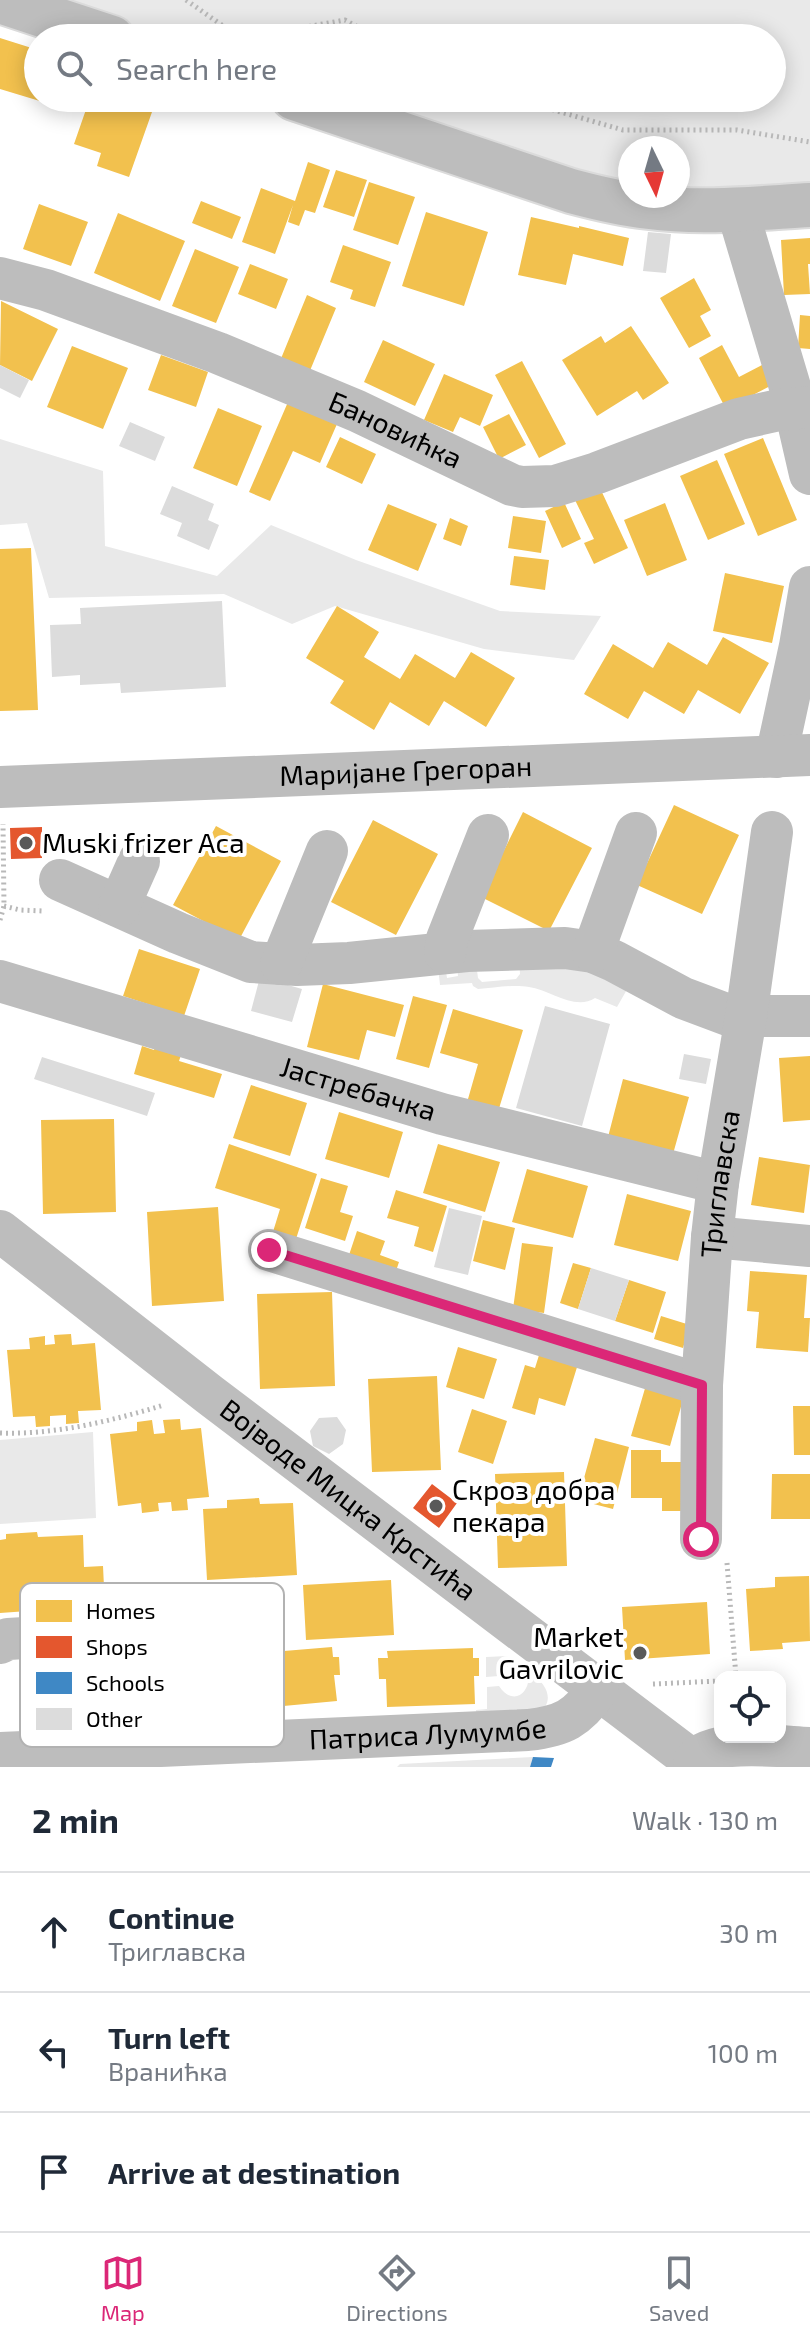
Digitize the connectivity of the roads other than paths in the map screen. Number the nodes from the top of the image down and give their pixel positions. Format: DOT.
graph roads {
  1 [pos="0,1"];
  2 [pos="70,24"];
  3 [pos="336,112"];
  4 [pos="810,205"];
  5 [pos="737,209"];
  6 [pos="0,278"];
  7 [pos="802,407"];
  8 [pos="810,474"];
  9 [pos="810,587"];
  10 [pos="793,756"];
  11 [pos="1,799"];
  12 [pos="772,832"];
  13 [pos="636,833"];
  14 [pos="488,835"];
  15 [pos="327,851"];
  16 [pos="139,861"];
  17 [pos="54,896"];
  18 [pos="119,906"];
  19 [pos="593,952"];
  20 [pos="445,953"];
  21 [pos="281,964"];
  22 [pos="0,981"];
  23 [pos="810,1016"];
  24 [pos="746,1017"];
  25 [pos="718,1183"];
  26 [pos="0,1231"];
  27 [pos="712,1237"];
  28 [pos="810,1246"];
  29 [pos="269,1250"];
  30 [pos="702,1385"];
  31 [pos="701,1539"];
  32 [pos="20,1638"];
  33 [pos="0,1643"];
  34 [pos="598,1689"];
  35 [pos="284,1741"];
  36 [pos="138,1747"];
  37 [pos="810,1748"];
  38 [pos="0,1753"];
  39 [pos="696,1765"];
  40 [pos="753,1767"];
  1 -- 2 [label="main road"];
  3 -- 5 [label="main road"];
  4 -- 5 [label="main road"];
  5 -- 7 [label="street"];
  6 -- 7 [label="street, Бановићка"];
  7 -- 8 [label="street"];
  9 -- 10 [label="street"];
  10 -- 11 [label="street, Маријане Грегоран"];
  12 -- 24 [label="street, Триглавска"];
  13 -- 19 [label="street"];
  14 -- 20 [label="street"];
  15 -- 21 [label="street"];
  16 -- 18 [label="street"];
  17 -- 18 [label="street"];
  18 -- 21 [label="street"];
  19 -- 20 [label="street"];
  19 -- 24 [label="street"];
  20 -- 21 [label="street"];
  22 -- 25 [label="street, Јастребачка"];
  23 -- 24 [label="street"];
  24 -- 25 [label="street, Триглавска"];
  25 -- 27 [label="street, Триглавска"];
  26 -- 34 [label="street, Војводе Мицка Крстића"];
  27 -- 28 [label="street"];
  27 -- 30 [label="street, Триглавска"];
  29 -- 30 [label="street"];
  30 -- 31 [label="street, Триглавска"];
  32 -- 33 [label="street"];
  34 -- 35 [label="street, Патриса Лумумбе"];
  34 -- 39 [label="street, Војводе Мицка Крстића"];
  36 -- 38 [label="street, Патриса Лумумбе"];
  37 -- 39 [label="street"];
  39 -- 40 [label="street"];
}
